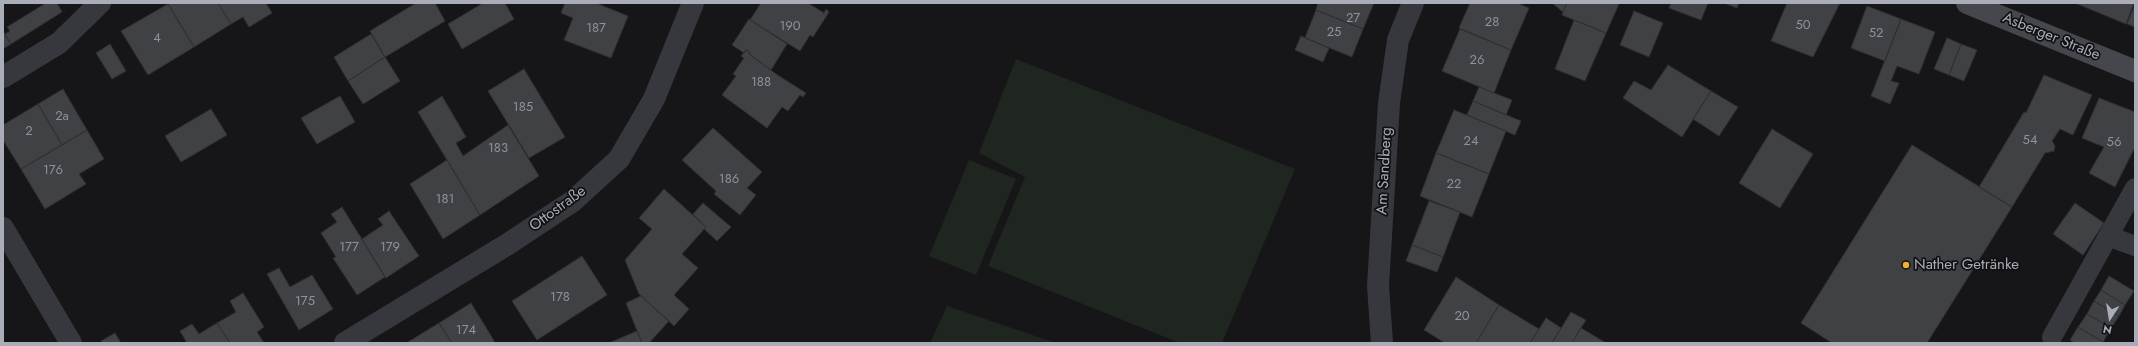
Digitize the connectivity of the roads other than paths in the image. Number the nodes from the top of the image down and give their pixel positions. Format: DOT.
graph roads {
  1 [pos="100,3"];
  2 [pos="693,3"];
  3 [pos="1414,3"];
  4 [pos="1968,3"];
  5 [pos="2135,71"];
  6 [pos="3,77"];
  7 [pos="2135,188"];
  8 [pos="3,228"];
  9 [pos="2108,236"];
  10 [pos="2135,246"];
  11 [pos="2052,337"];
  12 [pos="71,343"];
  13 [pos="345,343"];
  14 [pos="1382,343"];
  1 -- 6 [label="street"];
  2 -- 13 [label="street, Ottostraße"];
  3 -- 14 [label="street, Am Sandberg"];
  4 -- 5 [label="street, Asberger Straße"];
  7 -- 9 [label="lane"];
  8 -- 12 [label="street"];
  9 -- 10 [label="lane"];
  9 -- 11 [label="lane"];
}
